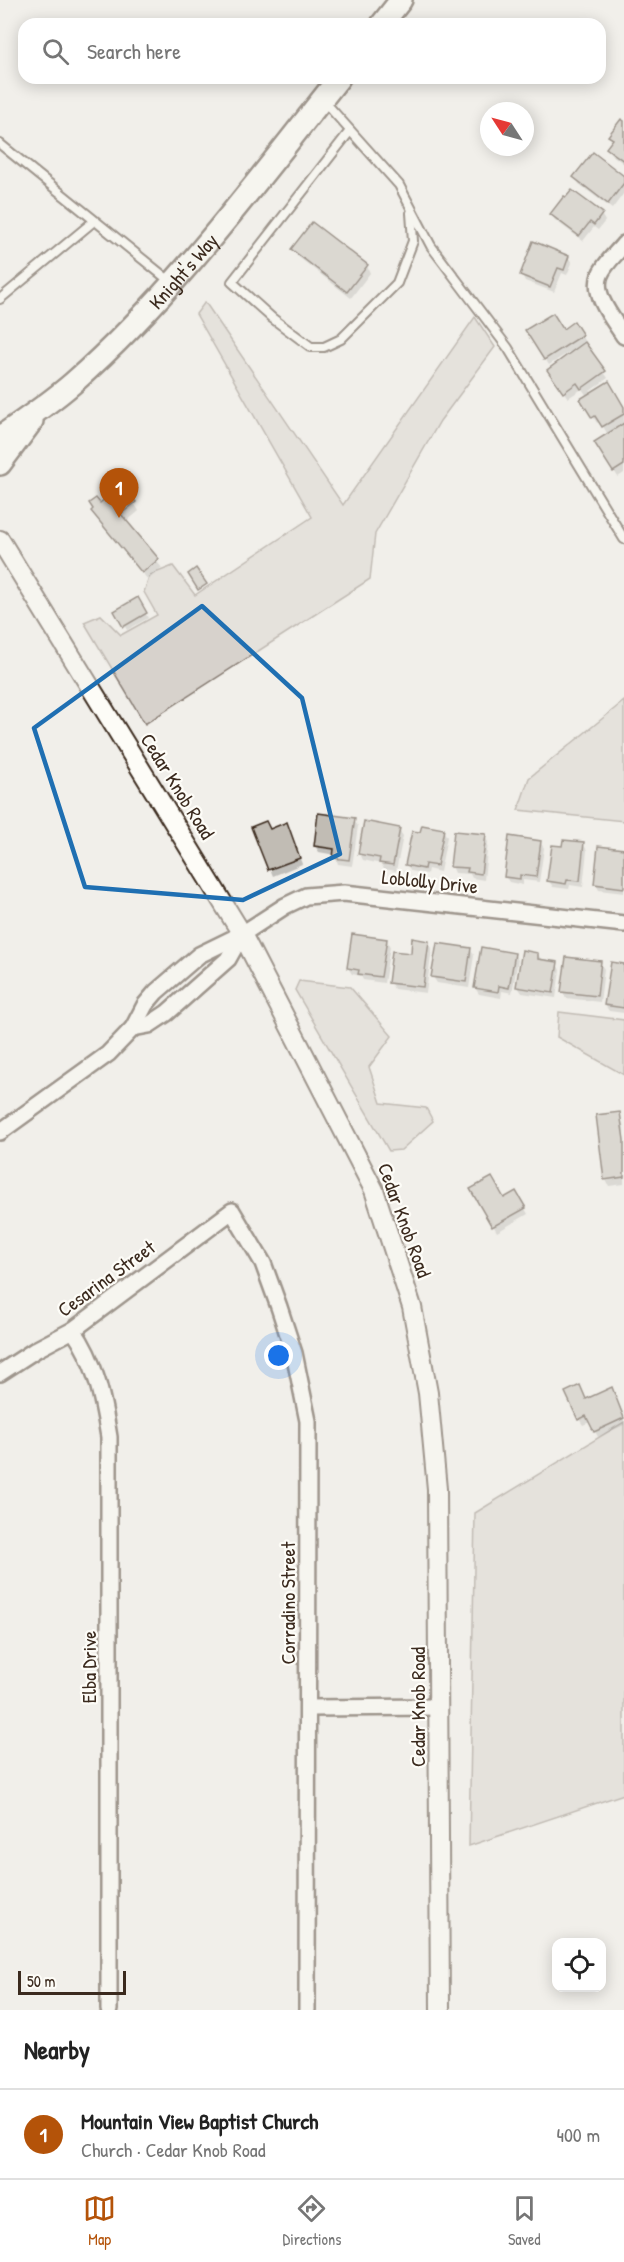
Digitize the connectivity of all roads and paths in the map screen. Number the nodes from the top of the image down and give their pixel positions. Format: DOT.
graph roads {
  1 [pos="400,0"];
  2 [pos="386,18"];
  3 [pos="334,84"];
  4 [pos="322,99"];
  5 [pos="350,131"];
  6 [pos="0,144"];
  7 [pos="411,209"];
  8 [pos="94,221"];
  9 [pos="624,244"];
  10 [pos="171,282"];
  11 [pos="0,298"];
  12 [pos="624,336"];
  13 [pos="41,409"];
  14 [pos="0,437"];
  15 [pos="0,464"];
  16 [pos="624,539"];
  17 [pos="0,540"];
  18 [pos="624,924"];
  19 [pos="242,934"];
  20 [pos="133,1028"];
  21 [pos="0,1132"];
  22 [pos="232,1211"];
  23 [pos="73,1330"];
  24 [pos="0,1373"];
  25 [pos="440,1707"];
  26 [pos="308,1708"];
  27 [pos="110,2010"];
  28 [pos="307,2010"];
  29 [pos="440,2010"];
  1 -- 2 [label="main road"];
  3 -- 4 [label="main road, Knight's Way"];
  4 -- 5 [label="lane"];
  4 -- 10 [label="main road, Knight's Way"];
  5 -- 7 [label="lane"];
  5 -- 7 [label="lane"];
  6 -- 8 [label="lane"];
  7 -- 16 [label="lane"];
  8 -- 10 [label="lane"];
  8 -- 11 [label="lane"];
  9 -- 12 [label="street"];
  10 -- 13 [label="main road, Knight's Way"];
  13 -- 14 [label="main road, Knight's Way"];
  13 -- 15 [label="main road"];
  17 -- 19 [label="street, Cedar Knob Road"];
  18 -- 19 [label="street, Loblolly Drive"];
  19 -- 20 [label="street, Loblolly Drive"];
  19 -- 20 [label="street"];
  19 -- 25 [label="street, Cedar Knob Road"];
  20 -- 21 [label="street"];
  22 -- 23 [label="street, Cesarina Street"];
  22 -- 26 [label="street, Corradino Street"];
  23 -- 24 [label="street, Cesarina Street"];
  23 -- 27 [label="street, Elba Drive"];
  25 -- 26 [label="street"];
  25 -- 29 [label="street, Cedar Knob Road"];
  26 -- 28 [label="street, Corradino Street"];
}
